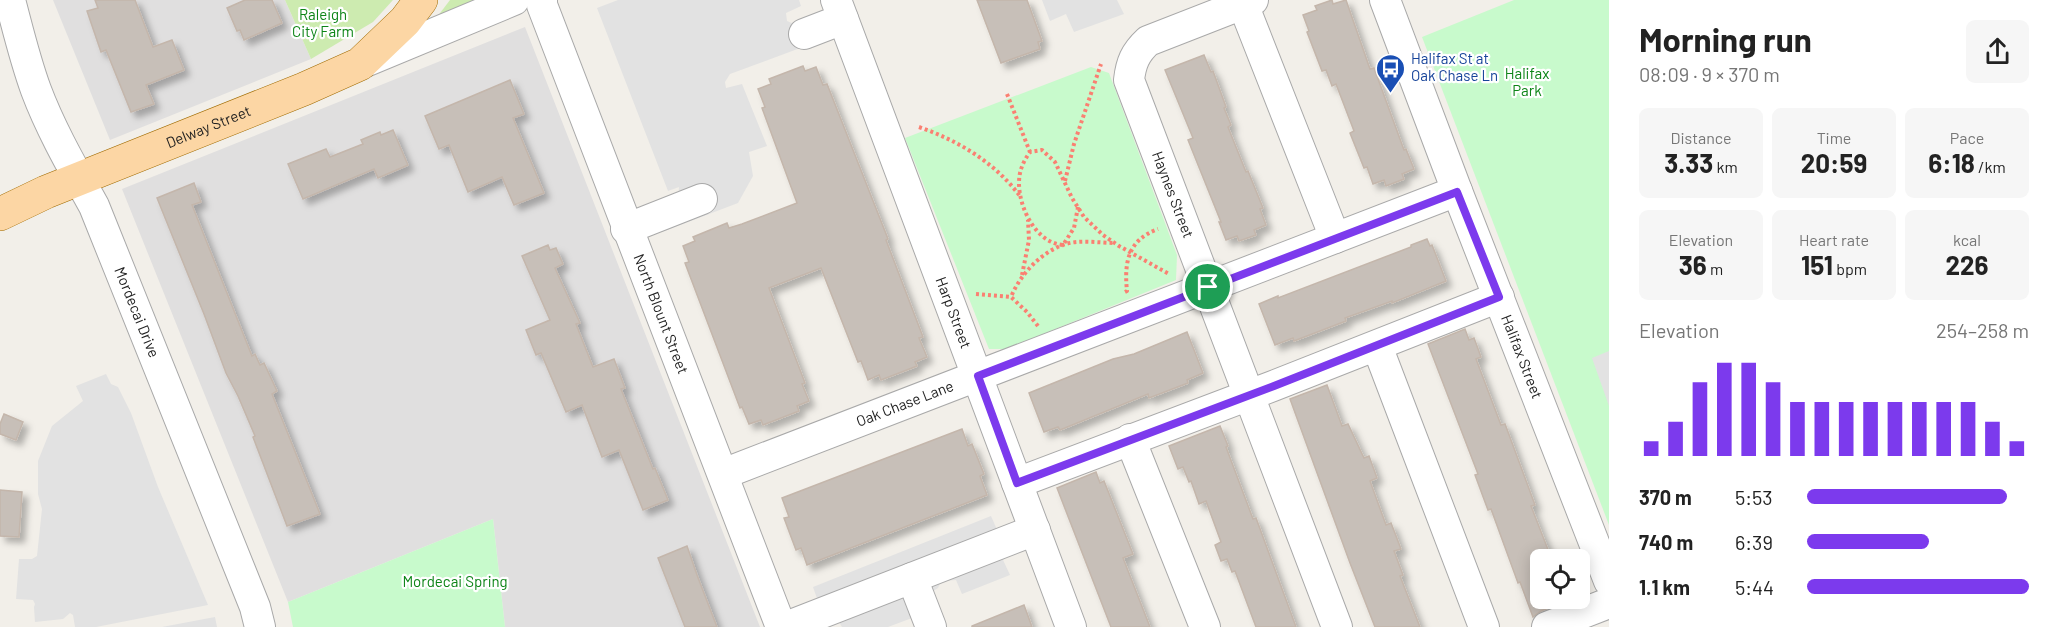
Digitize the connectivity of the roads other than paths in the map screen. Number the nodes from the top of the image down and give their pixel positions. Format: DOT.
graph roads {
  1 [pos="10,0"];
  2 [pos="421,0"];
  3 [pos="514,0"];
  4 [pos="542,0"];
  5 [pos="1385,0"];
  6 [pos="1248,2"];
  7 [pos="839,10"];
  8 [pos="804,34"];
  9 [pos="349,69"];
  10 [pos="79,180"];
  11 [pos="1457,192"];
  12 [pos="702,199"];
  13 [pos="0,214"];
  14 [pos="626,229"];
  15 [pos="1335,238"];
  16 [pos="1208,287"];
  17 [pos="1499,297"];
  18 [pos="1377,346"];
  19 [pos="978,376"];
  20 [pos="1248,396"];
  21 [pos="1130,439"];
  22 [pos="723,474"];
  23 [pos="1017,483"];
  24 [pos="1035,530"];
  25 [pos="912,578"];
  26 [pos="1609,581"];
  27 [pos="1609,603"];
  28 [pos="260,627"];
  29 [pos="781,627"];
  30 [pos="786,627"];
  31 [pos="931,627"];
  32 [pos="1071,627"];
  33 [pos="1205,627"];
  34 [pos="1337,627"];
  35 [pos="1484,627"];
  36 [pos="1548,627"];
  1 -- 10 [label="street, Mordecai Drive"];
  2 -- 9 [label="main road"];
  3 -- 9 [label="street, Delway Street"];
  4 -- 14 [label="street, North Blount Street"];
  5 -- 11 [label="street, Halifax Street"];
  6 -- 15 [label="street"];
  6 -- 16 [label="street, Haynes Street"];
  7 -- 8 [label="street"];
  7 -- 19 [label="street, Harp Street"];
  9 -- 10 [label="main road, Delway Street"];
  10 -- 13 [label="main road, Delway Street"];
  10 -- 28 [label="street, Mordecai Drive"];
  11 -- 15 [label="street, Oak Chase Lane"];
  11 -- 17 [label="street, Halifax Street"];
  12 -- 14 [label="street"];
  14 -- 22 [label="street, North Blount Street"];
  15 -- 16 [label="street, Oak Chase Lane"];
  16 -- 19 [label="street, Oak Chase Lane"];
  16 -- 20 [label="street, Haynes Street"];
  17 -- 18 [label="street"];
  17 -- 26 [label="street, Halifax Street"];
  18 -- 20 [label="street"];
  18 -- 35 [label="street"];
  19 -- 22 [label="street, Oak Chase Lane"];
  19 -- 23 [label="street, Harp Street"];
  20 -- 21 [label="street"];
  20 -- 34 [label="street, Haynes Street"];
  21 -- 23 [label="street"];
  21 -- 33 [label="street"];
  22 -- 29 [label="street, North Blount Street"];
  23 -- 24 [label="street, Harp Street"];
  24 -- 25 [label="street"];
  24 -- 32 [label="street, Harp Street"];
  25 -- 30 [label="street"];
  25 -- 31 [label="street"];
  27 -- 36 [label="street"];
}
